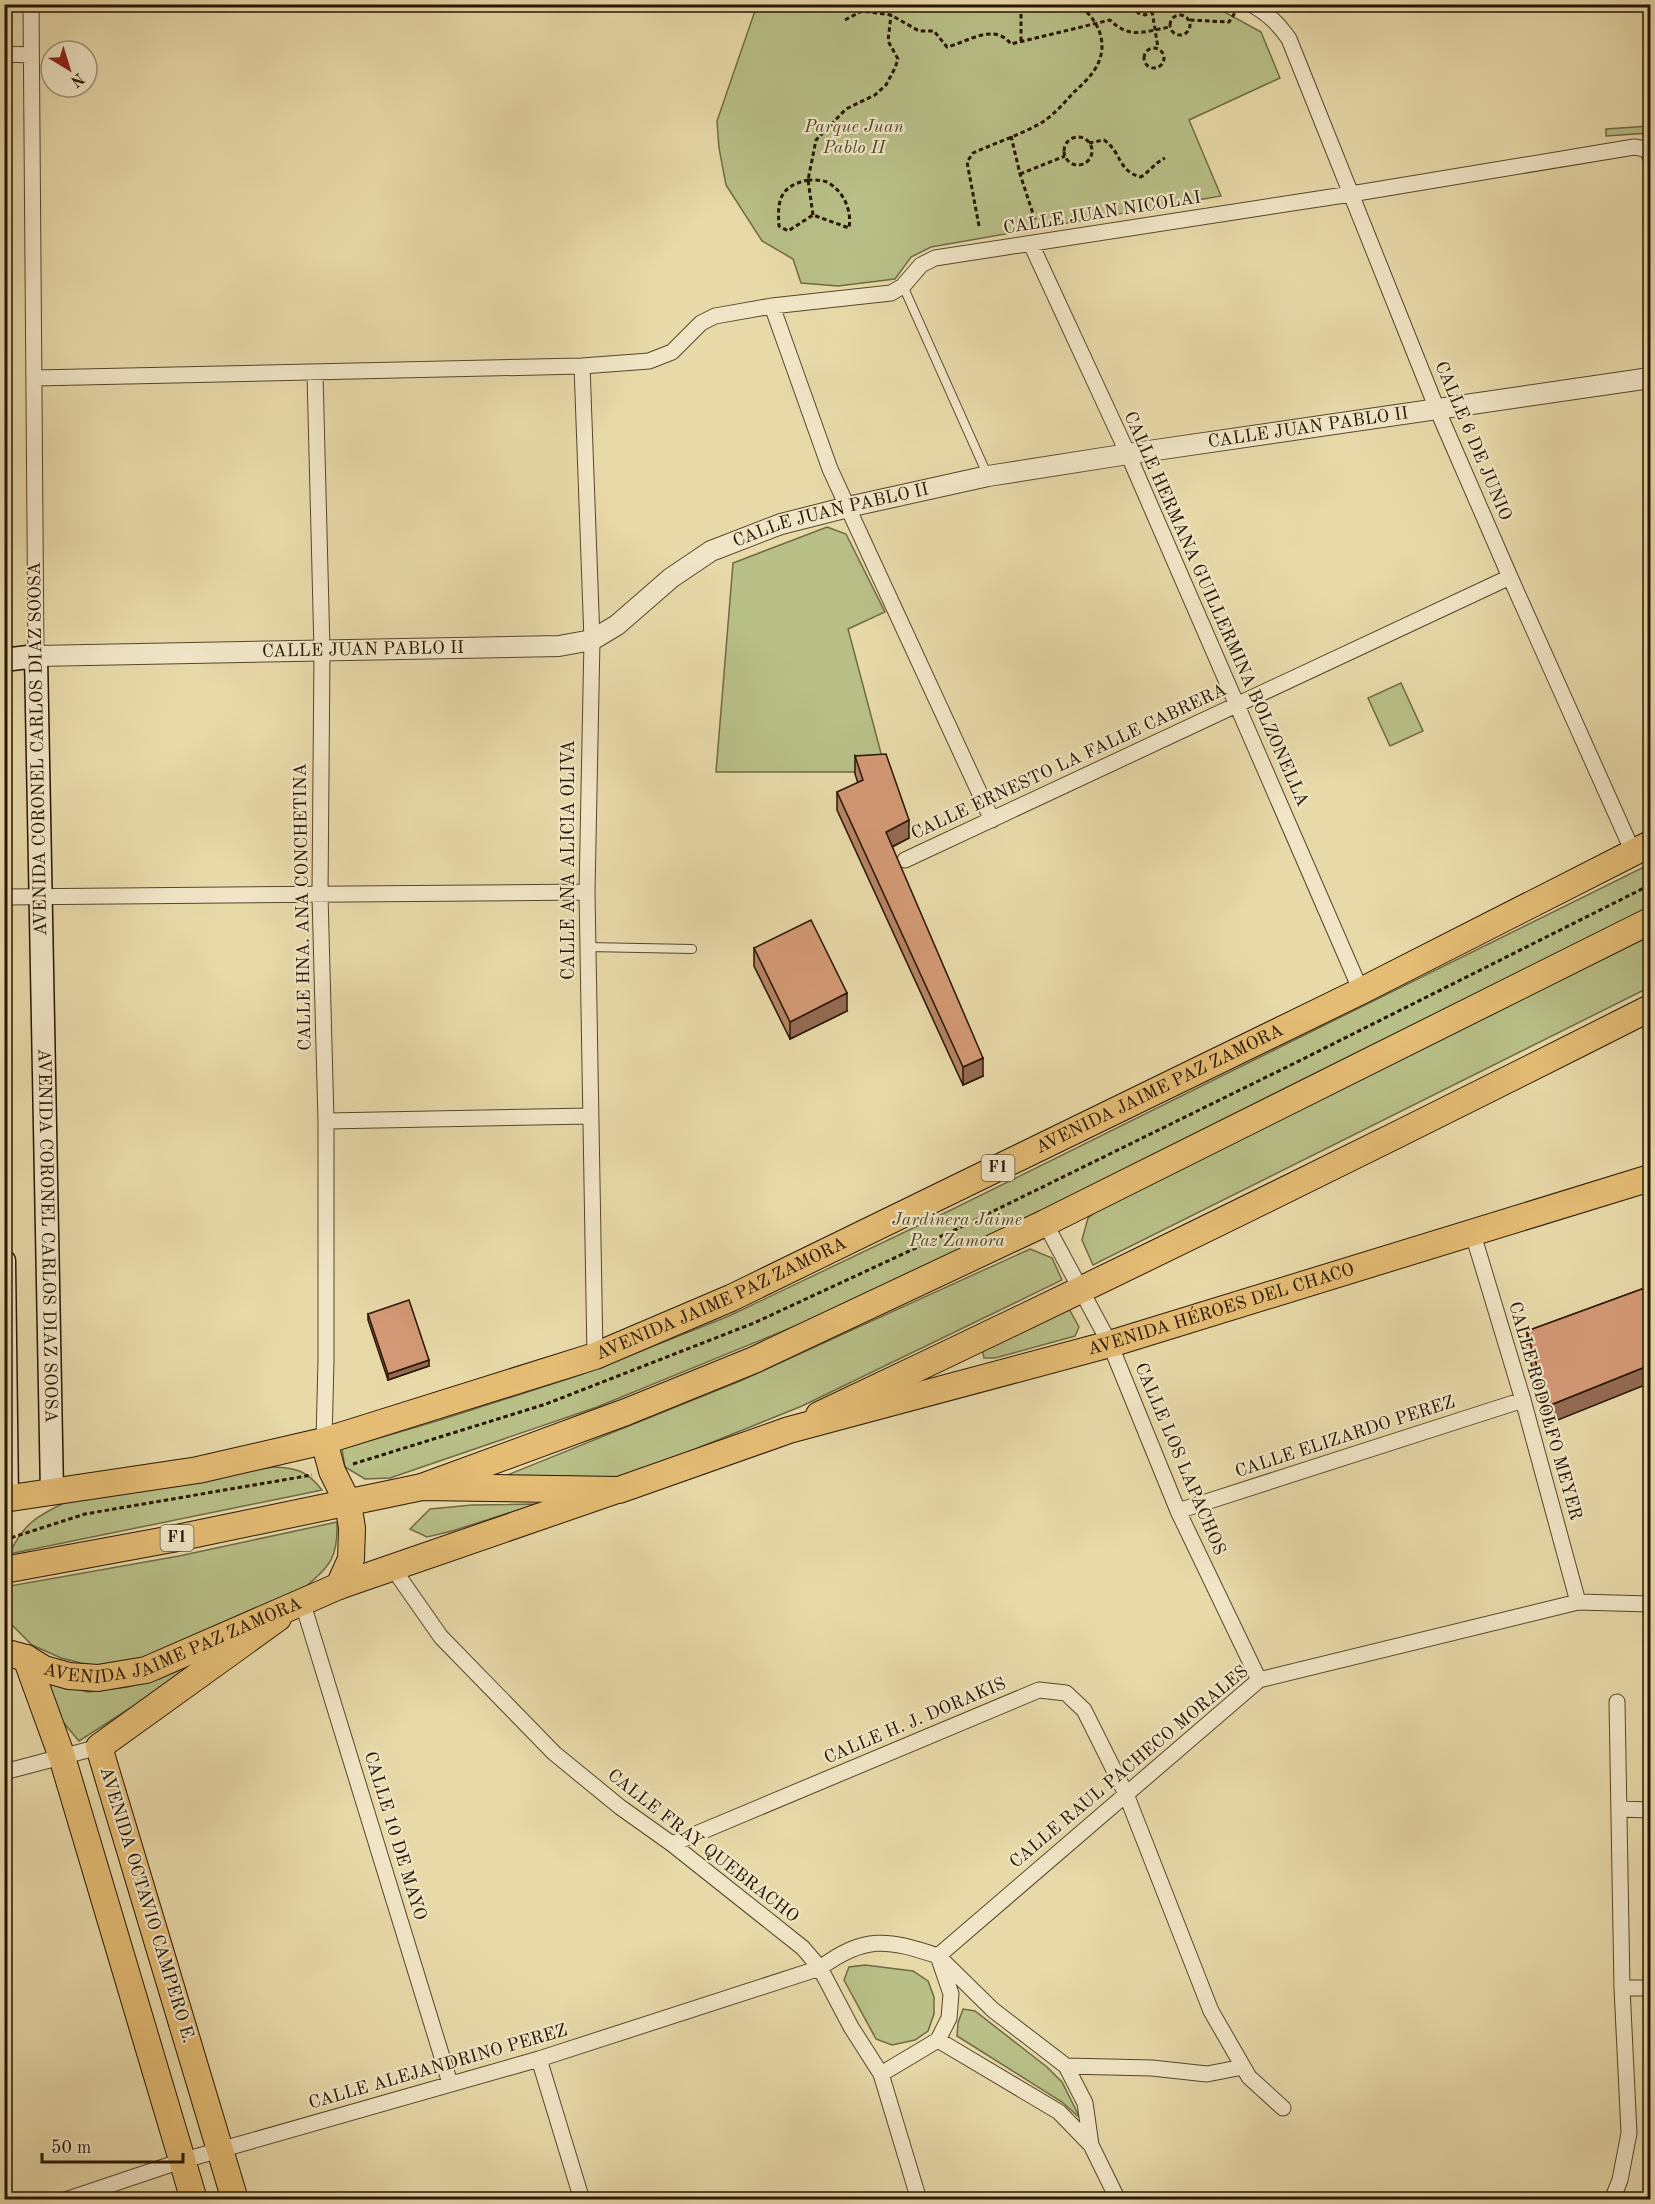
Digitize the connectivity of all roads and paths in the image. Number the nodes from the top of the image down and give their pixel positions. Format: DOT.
graph roads {
  1 [pos="31,4"];
  2 [pos="1021,4"];
  3 [pos="1078,4"];
  4 [pos="1134,4"];
  5 [pos="1155,4"];
  6 [pos="1240,4"];
  7 [pos="1251,4"];
  8 [pos="1152,11"];
  9 [pos="891,15"];
  10 [pos="845,20"];
  11 [pos="1190,20"];
  12 [pos="1097,23"];
  13 [pos="1170,27"];
  14 [pos="1155,30"];
  15 [pos="1021,41"];
  16 [pos="1158,48"];
  17 [pos="4,54"];
  18 [pos="30,55"];
  19 [pos="1011,136"];
  20 [pos="1089,143"];
  21 [pos="1065,156"];
  22 [pos="1650,156"];
  23 [pos="1165,158"];
  24 [pos="1020,174"];
  25 [pos="808,180"];
  26 [pos="1351,194"];
  27 [pos="813,215"];
  28 [pos="1035,220"];
  29 [pos="979,226"];
  30 [pos="1031,244"];
  31 [pos="903,286"];
  32 [pos="772,306"];
  33 [pos="582,366"];
  34 [pos="315,373"];
  35 [pos="35,378"];
  36 [pos="1650,378"];
  37 [pos="1437,409"];
  38 [pos="1128,454"];
  39 [pos="988,476"];
  40 [pos="848,507"];
  41 [pos="1510,577"];
  42 [pos="592,639"];
  43 [pos="322,650"];
  44 [pos="36,656"];
  45 [pos="4,660"];
  46 [pos="1238,705"];
  47 [pos="992,820"];
  48 [pos="1642,848"];
  49 [pos="905,861"];
  50 [pos="586,892"];
  51 [pos="320,894"];
  52 [pos="4,897"];
  53 [pos="40,897"];
  54 [pos="1650,921"];
  55 [pos="587,947"];
  56 [pos="692,949"];
  57 [pos="1361,991"];
  58 [pos="1650,1008"];
  59 [pos="589,1116"];
  60 [pos="326,1121"];
  61 [pos="1650,1178"];
  62 [pos="1045,1223"];
  63 [pos="1472,1232"];
  64 [pos="4,1261"];
  65 [pos="1082,1291"];
  66 [pos="1110,1344"];
  67 [pos="595,1356"];
  68 [pos="1523,1401"];
  69 [pos="789,1430"];
  70 [pos="324,1441"];
  71 [pos="422,1487"];
  72 [pos="619,1490"];
  73 [pos="52,1493"];
  74 [pos="5,1501"];
  75 [pos="348,1503"];
  76 [pos="1178,1511"];
  77 [pos="392,1567"];
  78 [pos="4,1570"];
  79 [pos="339,1586"];
  80 [pos="302,1601"];
  81 [pos="1578,1602"];
  82 [pos="1650,1604"];
  83 [pos="15,1655"];
  84 [pos="1259,1680"];
  85 [pos="1617,1702"];
  86 [pos="99,1747"];
  87 [pos="62,1757"];
  88 [pos="4,1772"];
  89 [pos="1126,1794"];
  90 [pos="1619,1809"];
  91 [pos="1650,1810"];
  92 [pos="672,1844"];
  93 [pos="938,1956"];
  94 [pos="820,1968"];
  95 [pos="1622,1988"];
  96 [pos="1650,1988"];
  97 [pos="938,2040"];
  98 [pos="539,2059"];
  99 [pos="1066,2066"];
  100 [pos="1243,2067"];
  101 [pos="881,2074"];
  102 [pos="450,2083"];
  103 [pos="1283,2108"];
  104 [pos="1092,2145"];
  105 [pos="220,2151"];
  106 [pos="181,2161"];
  107 [pos="65,2199"];
  108 [pos="194,2199"];
  109 [pos="235,2199"];
  110 [pos="582,2199"];
  111 [pos="919,2199"];
  112 [pos="1118,2199"];
  113 [pos="1612,2199"];
  1 -- 18 [label="street, AVENIDA CORONEL CARLOS DIAZ SOOSA"];
  2 -- 15 [label="path"];
  3 -- 12 [label="path"];
  4 -- 8 [label="path"];
  5 -- 8 [label="path"];
  6 -- 11 [label="path"];
  7 -- 26 [label="street, CALLE 6 DE JUNIO"];
  8 -- 14 [label="path"];
  9 -- 10 [label="path"];
  9 -- 15 [label="path"];
  9 -- 25 [label="path"];
  11 -- 13 [label="path"];
  11 -- 13 [label="path"];
  12 -- 14 [label="path"];
  12 -- 15 [label="path"];
  12 -- 19 [label="path"];
  13 -- 14 [label="path"];
  14 -- 16 [label="path"];
  16 -- 16 [label="path"];
  17 -- 18 [label="street"];
  18 -- 35 [label="street, AVENIDA CORONEL CARLOS DIAZ SOOSA"];
  19 -- 24 [label="path"];
  19 -- 29 [label="path"];
  20 -- 21 [label="path"];
  20 -- 21 [label="path"];
  20 -- 23 [label="path"];
  21 -- 24 [label="path"];
  22 -- 26 [label="street, CALLE JUAN NICOLAI"];
  24 -- 28 [label="path"];
  25 -- 27 [label="path"];
  25 -- 27 [label="path"];
  25 -- 27 [label="path"];
  26 -- 30 [label="street, CALLE JUAN NICOLAI"];
  26 -- 37 [label="street, CALLE 6 DE JUNIO"];
  30 -- 31 [label="street, CALLE JUAN NICOLAI"];
  30 -- 38 [label="street, CALLE HERMANA GUILLERMINA BOLZONELLA"];
  31 -- 32 [label="street"];
  31 -- 39 [label="lane"];
  32 -- 33 [label="street"];
  32 -- 40 [label="street"];
  33 -- 34 [label="street"];
  33 -- 42 [label="street, CALLE ANA ALICIA OLIVA"];
  34 -- 35 [label="street"];
  34 -- 43 [label="street, CALLE HNA. ANA CONCHETINA"];
  35 -- 44 [label="street, AVENIDA CORONEL CARLOS DIAZ SOOSA"];
  36 -- 37 [label="street, CALLE JUAN PABLO II"];
  37 -- 38 [label="street, CALLE JUAN PABLO II"];
  37 -- 41 [label="street, CALLE 6 DE JUNIO"];
  38 -- 39 [label="street, CALLE JUAN PABLO II"];
  38 -- 46 [label="street, CALLE HERMANA GUILLERMINA BOLZONELLA"];
  39 -- 40 [label="street, CALLE JUAN PABLO II"];
  40 -- 42 [label="street, CALLE JUAN PABLO II"];
  40 -- 47 [label="street"];
  41 -- 46 [label="street, CALLE ERNESTO LA FALLE CABRERA"];
  41 -- 48 [label="street, CALLE 6 DE JUNIO"];
  42 -- 43 [label="street, CALLE JUAN PABLO II"];
  42 -- 50 [label="street, CALLE ANA ALICIA OLIVA"];
  43 -- 44 [label="street, CALLE JUAN PABLO II"];
  43 -- 51 [label="street, CALLE HNA. ANA CONCHETINA"];
  44 -- 45 [label="main road"];
  44 -- 53 [label="main road, AVENIDA CORONEL CARLOS DIAZ SOOSA"];
  46 -- 47 [label="street, CALLE ERNESTO LA FALLE CABRERA"];
  46 -- 57 [label="street, CALLE HERMANA GUILLERMINA BOLZONELLA"];
  47 -- 49 [label="street, CALLE ERNESTO LA FALLE CABRERA"];
  48 -- 57 [label="main road, AVENIDA JAIME PAZ ZAMORA / F1"];
  50 -- 51 [label="street"];
  50 -- 55 [label="street, CALLE ANA ALICIA OLIVA"];
  51 -- 53 [label="street"];
  51 -- 60 [label="street, CALLE HNA. ANA CONCHETINA"];
  52 -- 53 [label="street"];
  53 -- 73 [label="main road, AVENIDA CORONEL CARLOS DIAZ SOOSA"];
  54 -- 62 [label="main road"];
  55 -- 56 [label="lane"];
  55 -- 59 [label="street, CALLE ANA ALICIA OLIVA"];
  57 -- 67 [label="main road, AVENIDA JAIME PAZ ZAMORA / F1"];
  58 -- 65 [label="main road, AVENIDA JAIME PAZ ZAMORA"];
  59 -- 60 [label="street"];
  59 -- 67 [label="street, CALLE ANA ALICIA OLIVA"];
  60 -- 70 [label="street, CALLE HNA. ANA CONCHETINA"];
  61 -- 63 [label="main road, AVENIDA HÉROES DEL CHACO / F1"];
  62 -- 65 [label="street, CALLE LOS LAPACHOS"];
  62 -- 71 [label="main road"];
  63 -- 66 [label="main road, AVENIDA HÉROES DEL CHACO / F1"];
  63 -- 68 [label="street, CALLE RODOLFO MEYER"];
  64 -- 74 [label="main road"];
  65 -- 66 [label="street, CALLE LOS LAPACHOS"];
  65 -- 69 [label="main road, AVENIDA JAIME PAZ ZAMORA"];
  66 -- 69 [label="main road, AVENIDA HÉROES DEL CHACO / F1"];
  66 -- 76 [label="street, CALLE LOS LAPACHOS"];
  67 -- 70 [label="main road, AVENIDA JAIME PAZ ZAMORA / F1"];
  68 -- 76 [label="street, CALLE ELIZARDO PEREZ"];
  68 -- 81 [label="street, CALLE RODOLFO MEYER"];
  69 -- 72 [label="main road, AVENIDA JAIME PAZ ZAMORA / F1"];
  70 -- 73 [label="main road, AVENIDA JAIME PAZ ZAMORA / F1"];
  70 -- 75 [label="main road"];
  71 -- 72 [label="main road, F1"];
  71 -- 75 [label="main road, F1"];
  72 -- 77 [label="main road, AVENIDA JAIME PAZ ZAMORA"];
  73 -- 74 [label="main road, AVENIDA JAIME PAZ ZAMORA / F1"];
  75 -- 78 [label="main road, F1"];
  75 -- 79 [label="main road"];
  76 -- 84 [label="street, CALLE LOS LAPACHOS"];
  77 -- 79 [label="main road, AVENIDA JAIME PAZ ZAMORA"];
  77 -- 92 [label="street, CALLE FRAY QUEBRACHO"];
  79 -- 80 [label="main road, AVENIDA JAIME PAZ ZAMORA"];
  80 -- 83 [label="main road, AVENIDA JAIME PAZ ZAMORA"];
  80 -- 86 [label="main road, AVENIDA OCTAVIO CAMPERO E."];
  80 -- 102 [label="street, CALLE 10 DE MAYO"];
  81 -- 82 [label="street, CALLE RAUL PACHECO MORALES"];
  81 -- 84 [label="street, CALLE RAUL PACHECO MORALES"];
  83 -- 87 [label="main road"];
  84 -- 89 [label="street, CALLE RAUL PACHECO MORALES"];
  85 -- 90 [label="street"];
  86 -- 87 [label="street"];
  86 -- 105 [label="main road, AVENIDA OCTAVIO CAMPERO E."];
  87 -- 88 [label="street"];
  87 -- 106 [label="main road"];
  89 -- 92 [label="street, CALLE H. J. DORAKIS"];
  89 -- 93 [label="street, CALLE RAUL PACHECO MORALES"];
  89 -- 100 [label="street, CALLE H. J. DORAKIS"];
  90 -- 91 [label="street"];
  90 -- 95 [label="street"];
  92 -- 94 [label="street, CALLE FRAY QUEBRACHO"];
  93 -- 94 [label="street"];
  93 -- 97 [label="street"];
  93 -- 99 [label="street"];
  94 -- 98 [label="street, CALLE ALEJANDRINO PEREZ"];
  94 -- 101 [label="street, CALLE FRAY QUEBRACHO"];
  95 -- 96 [label="street"];
  95 -- 113 [label="street"];
  97 -- 101 [label="street"];
  97 -- 104 [label="street"];
  98 -- 102 [label="street, CALLE ALEJANDRINO PEREZ"];
  98 -- 110 [label="street"];
  99 -- 100 [label="street"];
  99 -- 104 [label="street"];
  100 -- 103 [label="street, CALLE H. J. DORAKIS"];
  101 -- 111 [label="street, CALLE FRAY QUEBRACHO"];
  102 -- 105 [label="street, CALLE ALEJANDRINO PEREZ"];
  104 -- 112 [label="street"];
  105 -- 106 [label="street, CALLE ALEJANDRINO PEREZ"];
  105 -- 109 [label="main road, AVENIDA OCTAVIO CAMPERO E."];
  106 -- 107 [label="street, CALLE ALEJANDRINO PEREZ"];
  106 -- 108 [label="main road"];
}
